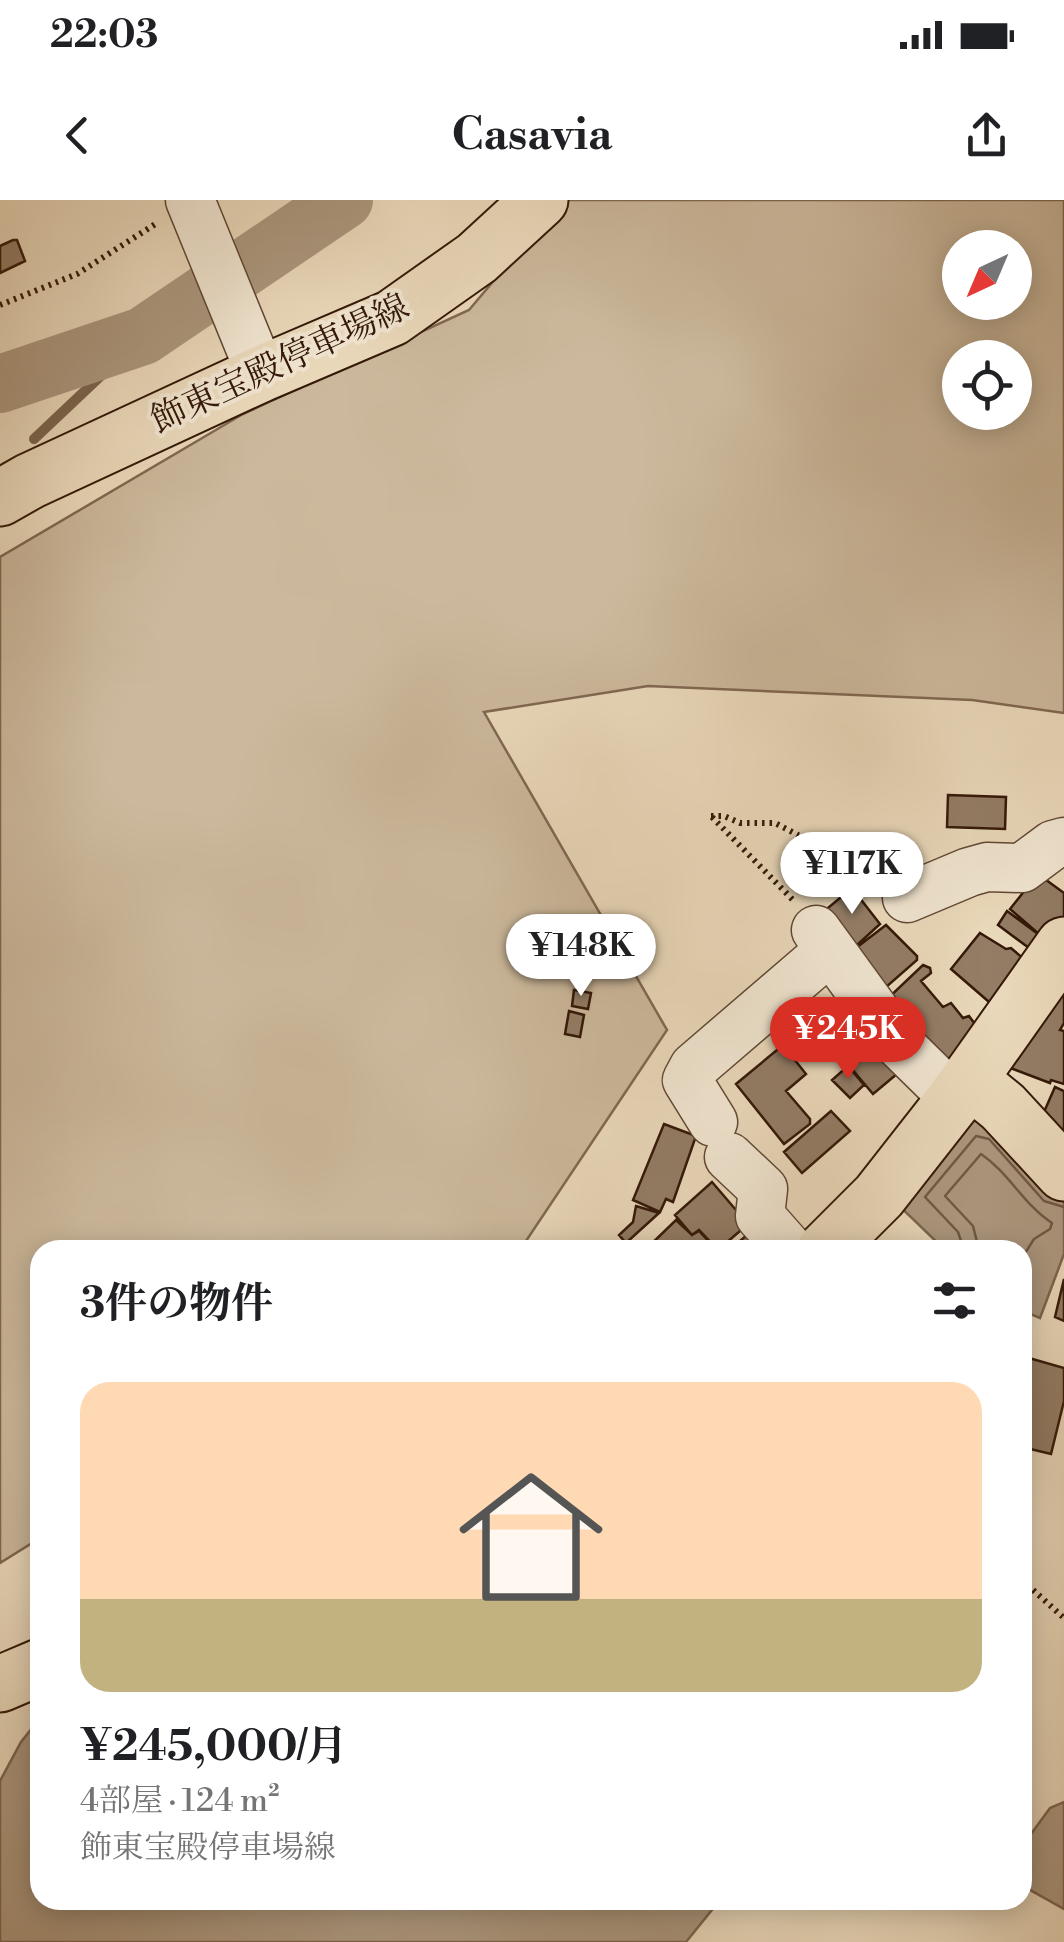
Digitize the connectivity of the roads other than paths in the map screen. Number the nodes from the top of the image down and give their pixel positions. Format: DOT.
graph roads {
  1 [pos="540,200"];
  2 [pos="192,205"];
  3 [pos="261,374"];
  4 [pos="0,498"];
  5 [pos="1049,850"];
  6 [pos="908,898"];
  7 [pos="1064,945"];
  8 [pos="962,1089"];
  9 [pos="1064,1174"];
  10 [pos="781,1240"];
  11 [pos="835,1240"];
  12 [pos="30,1671"];
  13 [pos="0,1684"];
  1 -- 3 [label="main road, 飾東宝殿停車場線"];
  2 -- 3 [label="street"];
  3 -- 4 [label="main road, 飾東宝殿停車場線"];
  5 -- 6 [label="street"];
  7 -- 8 [label="main road"];
  8 -- 9 [label="main road"];
  8 -- 10 [label="street"];
  8 -- 11 [label="main road"];
  12 -- 13 [label="main road"];
}
